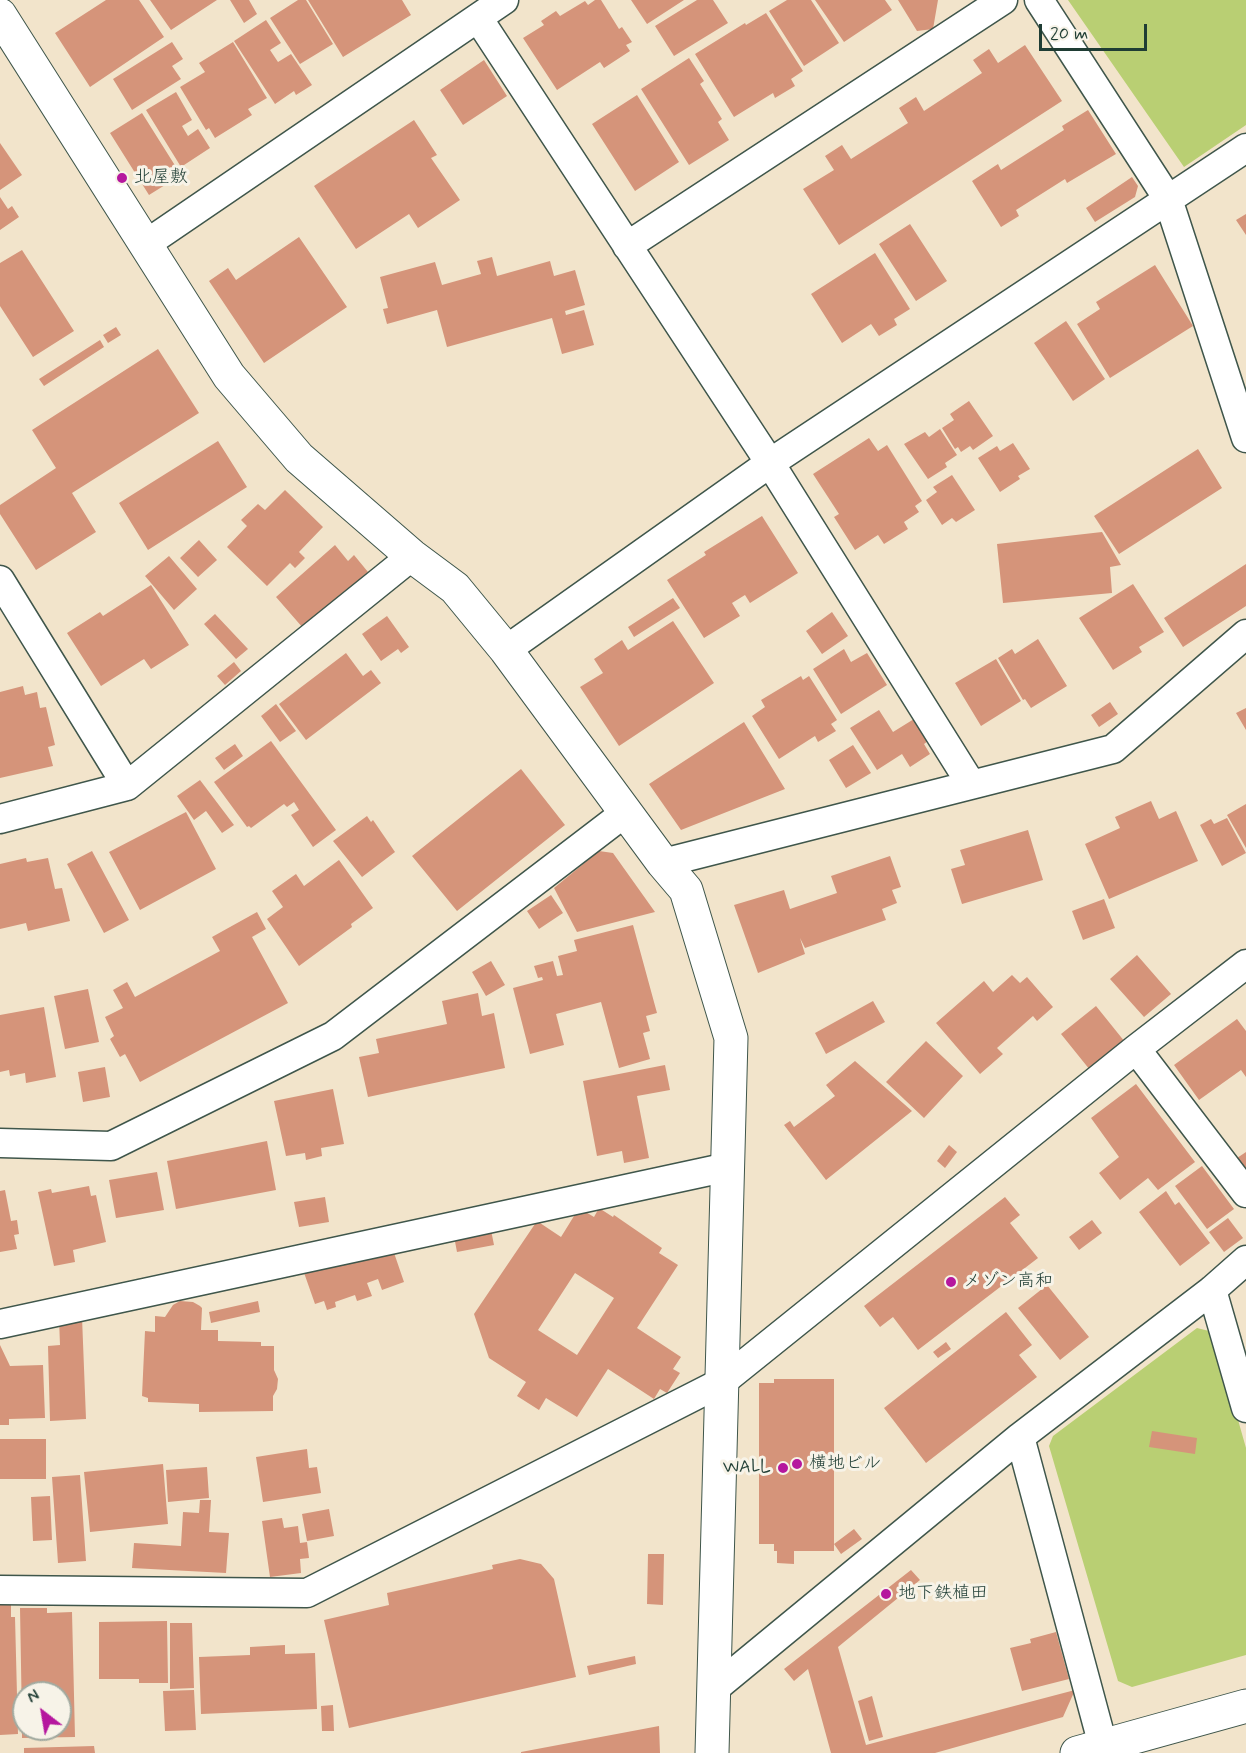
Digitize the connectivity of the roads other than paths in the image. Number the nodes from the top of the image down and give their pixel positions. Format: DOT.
graph roads {
  1 [pos="504,0"];
  2 [pos="1003,0"];
  3 [pos="1039,0"];
  4 [pos="0,15"];
  5 [pos="478,18"];
  6 [pos="1246,148"];
  7 [pos="1167,199"];
  8 [pos="146,244"];
  9 [pos="627,246"];
  10 [pos="1246,438"];
  11 [pos="770,463"];
  12 [pos="412,556"];
  13 [pos="0,580"];
  14 [pos="1246,634"];
  15 [pos="506,650"];
  16 [pos="971,784"];
  17 [pos="127,786"];
  18 [pos="626,812"];
  19 [pos="0,819"];
  20 [pos="663,863"];
  21 [pos="1246,964"];
  22 [pos="1136,1049"];
  23 [pos="0,1143"];
  24 [pos="111,1146"];
  25 [pos="0,1160"];
  26 [pos="728,1167"];
  27 [pos="1246,1193"];
  28 [pos="1246,1260"];
  29 [pos="1212,1290"];
  30 [pos="0,1324"];
  31 [pos="722,1382"];
  32 [pos="1246,1408"];
  33 [pos="1020,1437"];
  34 [pos="0,1590"];
  35 [pos="714,1689"];
  36 [pos="1246,1706"];
  37 [pos="1095,1751"];
  38 [pos="712,1753"];
  1 -- 5 [label="street"];
  2 -- 9 [label="street"];
  3 -- 7 [label="street"];
  4 -- 8 [label="street"];
  5 -- 8 [label="street"];
  5 -- 9 [label="street"];
  6 -- 7 [label="street"];
  7 -- 10 [label="street"];
  7 -- 11 [label="street"];
  8 -- 12 [label="street"];
  9 -- 11 [label="street"];
  11 -- 15 [label="street"];
  11 -- 16 [label="street"];
  12 -- 15 [label="street"];
  12 -- 17 [label="street"];
  13 -- 17 [label="street"];
  14 -- 16 [label="street"];
  15 -- 18 [label="street"];
  16 -- 20 [label="street"];
  17 -- 19 [label="street"];
  18 -- 20 [label="street"];
  18 -- 24 [label="street"];
  20 -- 26 [label="street"];
  21 -- 22 [label="street"];
  22 -- 27 [label="street"];
  22 -- 31 [label="street"];
  23 -- 24 [label="street"];
  24 -- 25 [label="street"];
  26 -- 30 [label="street"];
  26 -- 31 [label="street"];
  28 -- 29 [label="street"];
  29 -- 32 [label="street"];
  29 -- 33 [label="street"];
  31 -- 34 [label="street"];
  31 -- 35 [label="street"];
  33 -- 35 [label="street"];
  33 -- 37 [label="street"];
  35 -- 38 [label="street"];
  36 -- 37 [label="street"];
}
